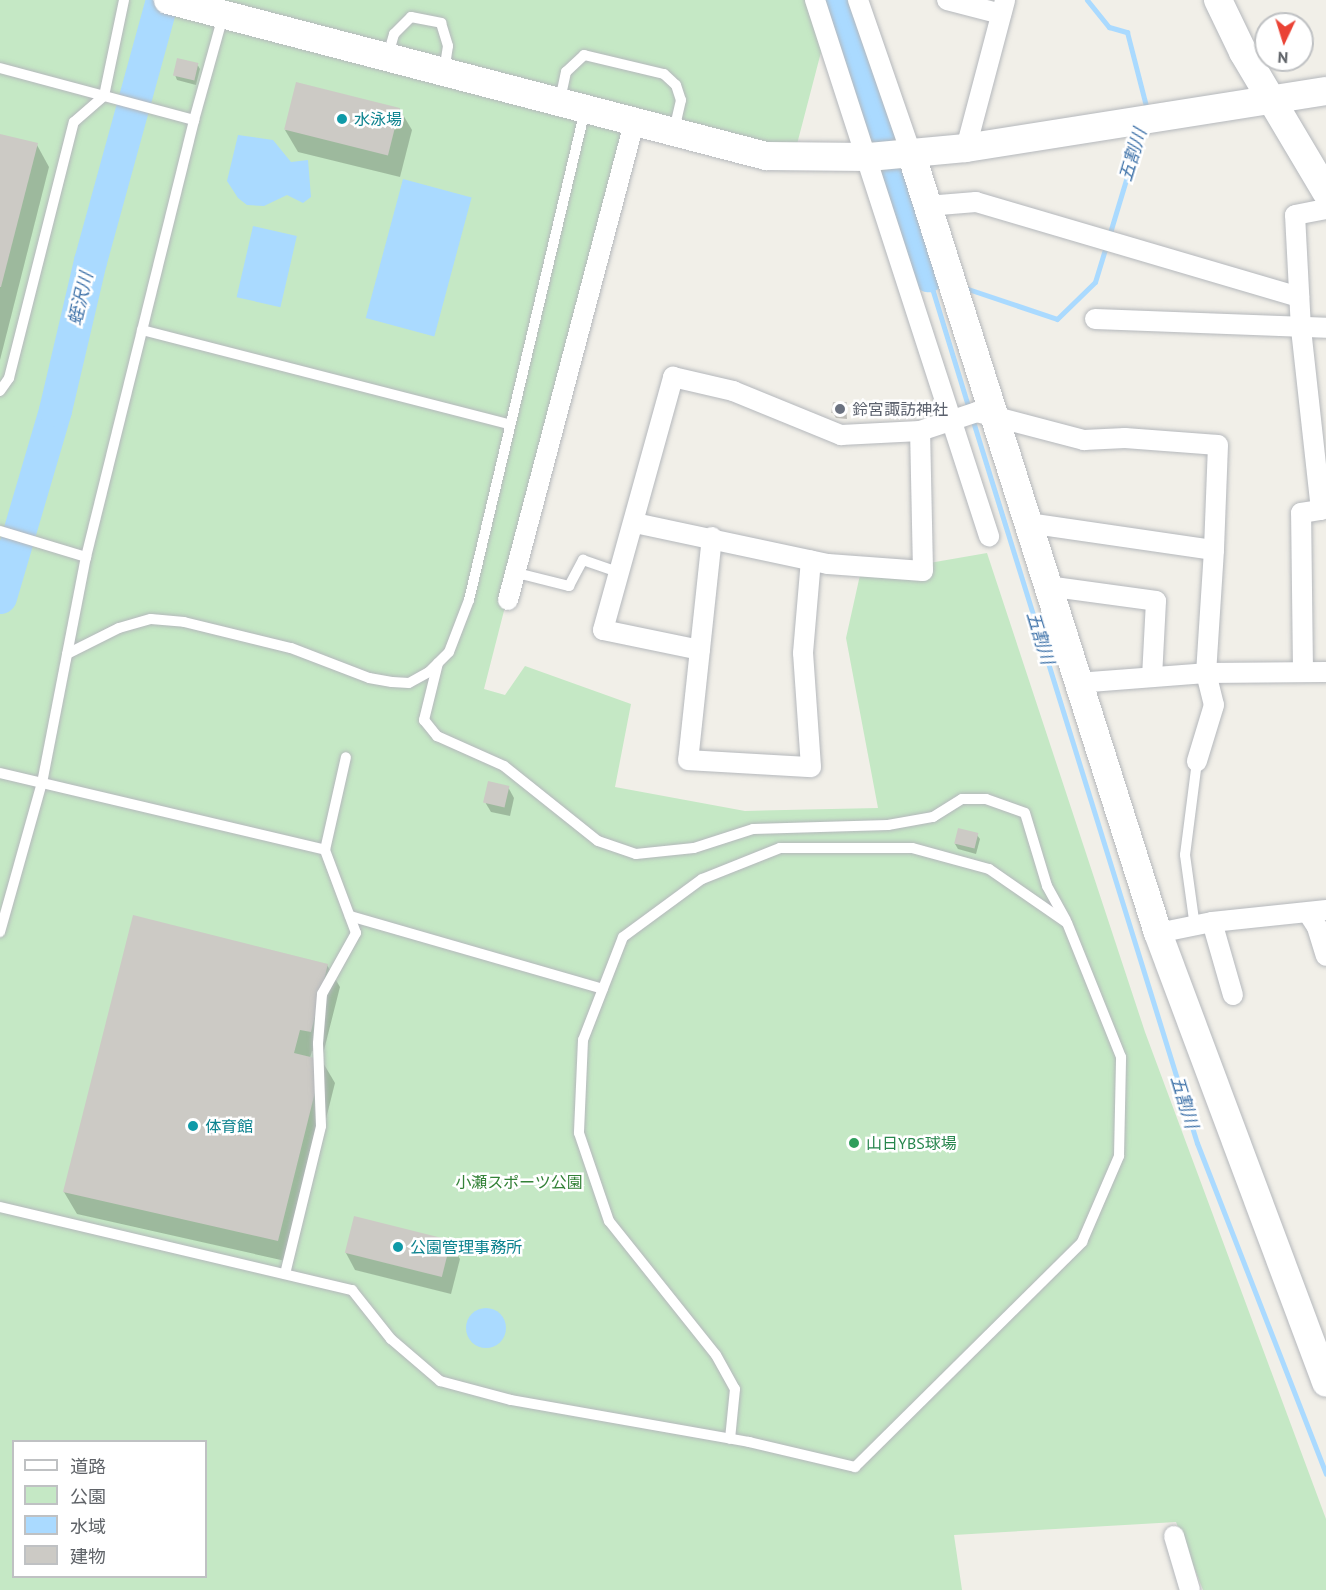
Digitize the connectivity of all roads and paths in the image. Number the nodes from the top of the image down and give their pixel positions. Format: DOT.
graph roads {
  1 [pos="124,0"];
  2 [pos="815,0"];
  3 [pos="858,0"];
  4 [pos="947,0"];
  5 [pos="1218,0"];
  6 [pos="174,1"];
  7 [pos="1003,7"];
  8 [pos="223,15"];
  9 [pos="388,57"];
  10 [pos="0,68"];
  11 [pos="444,70"];
  12 [pos="1326,91"];
  13 [pos="104,96"];
  14 [pos="1272,99"];
  15 [pos="572,106"];
  16 [pos="194,120"];
  17 [pos="634,123"];
  18 [pos="673,133"];
  19 [pos="966,148"];
  20 [pos="889,155"];
  21 [pos="1326,192"];
  22 [pos="927,207"];
  23 [pos="1326,209"];
  24 [pos="1299,297"];
  25 [pos="1095,319"];
  26 [pos="1326,328"];
  27 [pos="1301,329"];
  28 [pos="142,330"];
  29 [pos="0,391"];
  30 [pos="987,414"];
  31 [pos="955,418"];
  32 [pos="508,424"];
  33 [pos="920,430"];
  34 [pos="635,523"];
  35 [pos="1028,524"];
  36 [pos="0,531"];
  37 [pos="990,536"];
  38 [pos="712,537"];
  39 [pos="1214,550"];
  40 [pos="86,557"];
  41 [pos="811,560"];
  42 [pos="517,573"];
  43 [pos="620,573"];
  44 [pos="1047,586"];
  45 [pos="508,600"];
  46 [pos="700,650"];
  47 [pos="67,654"];
  48 [pos="438,663"];
  49 [pos="1302,671"];
  50 [pos="1326,672"];
  51 [pos="1206,673"];
  52 [pos="1152,677"];
  53 [pos="1077,683"];
  54 [pos="346,757"];
  55 [pos="1197,761"];
  56 [pos="0,772"];
  57 [pos="42,783"];
  58 [pos="325,850"];
  59 [pos="1317,911"];
  60 [pos="350,916"];
  61 [pos="1067,923"];
  62 [pos="1203,924"];
  63 [pos="0,932"];
  64 [pos="1158,933"];
  65 [pos="1326,956"];
  66 [pos="603,989"];
  67 [pos="1233,995"];
  68 [pos="0,1207"];
  69 [pos="285,1274"];
  70 [pos="1326,1383"];
  71 [pos="730,1439"];
  72 [pos="1174,1536"];
  73 [pos="1190,1590"];
  1 -- 13 [label="lane"];
  2 -- 20 [label="street"];
  3 -- 20 [label="street"];
  4 -- 7 [label="street"];
  5 -- 14 [label="street"];
  6 -- 8 [label="street"];
  7 -- 19 [label="street"];
  8 -- 9 [label="street"];
  8 -- 16 [label="lane"];
  9 -- 11 [label="street"];
  9 -- 11 [label="lane"];
  10 -- 13 [label="lane"];
  11 -- 15 [label="street"];
  12 -- 14 [label="street"];
  13 -- 16 [label="lane"];
  13 -- 29 [label="lane"];
  14 -- 19 [label="street"];
  14 -- 21 [label="street"];
  15 -- 17 [label="street"];
  15 -- 18 [label="lane"];
  15 -- 32 [label="lane"];
  16 -- 28 [label="lane"];
  17 -- 18 [label="street"];
  17 -- 42 [label="street"];
  18 -- 20 [label="street"];
  19 -- 20 [label="street"];
  20 -- 22 [label="street"];
  20 -- 31 [label="street"];
  22 -- 24 [label="street"];
  22 -- 30 [label="street"];
  23 -- 24 [label="street"];
  24 -- 27 [label="street"];
  25 -- 27 [label="street"];
  26 -- 27 [label="street"];
  27 -- 49 [label="street"];
  28 -- 32 [label="lane"];
  28 -- 40 [label="lane"];
  30 -- 31 [label="street"];
  30 -- 35 [label="street"];
  30 -- 39 [label="street"];
  31 -- 33 [label="street"];
  31 -- 37 [label="street"];
  32 -- 48 [label="lane"];
  33 -- 34 [label="street"];
  33 -- 41 [label="street"];
  34 -- 38 [label="street"];
  34 -- 43 [label="street"];
  35 -- 39 [label="street"];
  35 -- 44 [label="street"];
  36 -- 40 [label="lane"];
  38 -- 41 [label="street"];
  38 -- 46 [label="street"];
  39 -- 51 [label="street"];
  40 -- 47 [label="lane"];
  41 -- 46 [label="street"];
  42 -- 43 [label="lane"];
  42 -- 45 [label="street"];
  43 -- 46 [label="street"];
  44 -- 52 [label="street"];
  44 -- 53 [label="street"];
  47 -- 48 [label="lane"];
  47 -- 57 [label="lane"];
  48 -- 61 [label="lane"];
  49 -- 50 [label="street"];
  49 -- 51 [label="street"];
  51 -- 52 [label="street"];
  51 -- 55 [label="street"];
  52 -- 53 [label="street"];
  53 -- 64 [label="street"];
  54 -- 58 [label="lane"];
  55 -- 62 [label="lane"];
  56 -- 57 [label="lane"];
  57 -- 58 [label="lane"];
  57 -- 63 [label="lane"];
  58 -- 60 [label="lane"];
  59 -- 62 [label="street"];
  59 -- 65 [label="street"];
  60 -- 66 [label="lane"];
  60 -- 69 [label="lane"];
  61 -- 66 [label="lane"];
  61 -- 71 [label="lane"];
  62 -- 64 [label="street"];
  62 -- 67 [label="street"];
  64 -- 70 [label="street"];
  66 -- 71 [label="lane"];
  68 -- 69 [label="lane"];
  69 -- 71 [label="lane"];
  72 -- 73 [label="street"];
}
